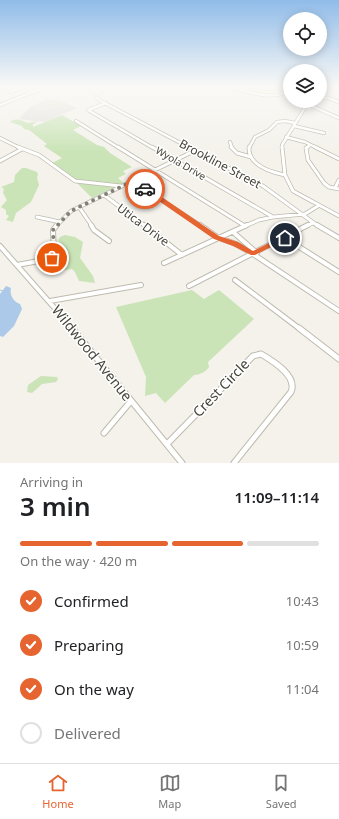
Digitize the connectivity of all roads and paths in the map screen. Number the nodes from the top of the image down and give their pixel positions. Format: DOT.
graph roads {
  1 [pos="92,109"];
  2 [pos="117,109"];
  3 [pos="304,109"];
  4 [pos="318,109"];
  5 [pos="339,117"];
  6 [pos="76,121"];
  7 [pos="295,125"];
  8 [pos="324,133"];
  9 [pos="286,137"];
  10 [pos="0,138"];
  11 [pos="230,142"];
  12 [pos="310,145"];
  13 [pos="22,149"];
  14 [pos="196,150"];
  15 [pos="251,157"];
  16 [pos="339,159"];
  17 [pos="176,160"];
  18 [pos="0,161"];
  19 [pos="156,170"];
  20 [pos="285,174"];
  21 [pos="339,180"];
  22 [pos="133,181"];
  23 [pos="122,186"];
  24 [pos="335,188"];
  25 [pos="339,189"];
  26 [pos="104,195"];
  27 [pos="318,206"];
  28 [pos="79,207"];
  29 [pos="302,214"];
  30 [pos="339,216"];
  31 [pos="37,217"];
  32 [pos="273,217"];
  33 [pos="60,222"];
  34 [pos="314,223"];
  35 [pos="245,226"];
  36 [pos="234,232"];
  37 [pos="219,238"];
  38 [pos="285,238"];
  39 [pos="339,238"];
  40 [pos="109,241"];
  41 [pos="0,246"];
  42 [pos="255,253"];
  43 [pos="182,255"];
  44 [pos="61,257"];
  45 [pos="52,258"];
  46 [pos="164,263"];
  47 [pos="17,265"];
  48 [pos="339,272"];
  49 [pos="235,280"];
  50 [pos="141,285"];
  51 [pos="189,286"];
  52 [pos="50,301"];
  53 [pos="339,311"];
  54 [pos="339,359"];
  55 [pos="131,401"];
  56 [pos="104,433"];
  57 [pos="167,444"];
  58 [pos="182,463"];
  59 [pos="234,463"];
  1 -- 17 [label="street, Wyola Drive"];
  2 -- 14 [label="street, Brookline Street"];
  3 -- 7 [label="street"];
  4 -- 5 [label="street"];
  6 -- 19 [label="street"];
  7 -- 8 [label="street"];
  7 -- 9 [label="street"];
  7 -- 15 [label="street"];
  9 -- 12 [label="street"];
  9 -- 20 [label="street"];
  10 -- 13 [label="street"];
  11 -- 15 [label="street"];
  12 -- 16 [label="street"];
  12 -- 24 [label="street"];
  13 -- 18 [label="street"];
  13 -- 23 [label="street"];
  14 -- 17 [label="street"];
  14 -- 29 [label="street, Brookline Street"];
  15 -- 20 [label="street"];
  17 -- 19 [label="street"];
  17 -- 32 [label="street, Wyola Drive"];
  19 -- 22 [label="street"];
  19 -- 35 [label="street"];
  20 -- 27 [label="street"];
  21 -- 24 [label="street"];
  22 -- 23 [label="street"];
  22 -- 37 [label="street"];
  23 -- 26 [label="street"];
  24 -- 25 [label="street"];
  26 -- 28 [label="street"];
  26 -- 43 [label="street, Utica Drive"];
  27 -- 29 [label="street"];
  27 -- 30 [label="street"];
  28 -- 33 [label="street"];
  28 -- 40 [label="street"];
  29 -- 32 [label="street"];
  29 -- 34 [label="street, Brookline Street"];
  31 -- 33 [label="street"];
  32 -- 35 [label="street"];
  33 -- 45 [label="street"];
  34 -- 38 [label="street"];
  34 -- 39 [label="street, Brookline Street"];
  35 -- 36 [label="street"];
  36 -- 37 [label="street"];
  36 -- 42 [label="street"];
  37 -- 42 [label="street"];
  37 -- 43 [label="street"];
  38 -- 42 [label="street"];
  38 -- 48 [label="street"];
  41 -- 47 [label="street, Wildwood Avenue"];
  42 -- 51 [label="street"];
  42 -- 53 [label="street"];
  43 -- 46 [label="street"];
  44 -- 45 [label="street"];
  45 -- 47 [label="street"];
  47 -- 52 [label="street, Wildwood Avenue"];
  49 -- 54 [label="street"];
  50 -- 52 [label="street"];
  52 -- 55 [label="street, Wildwood Avenue"];
  55 -- 56 [label="street"];
  55 -- 57 [label="street, Wildwood Avenue"];
  57 -- 58 [label="street, Wildwood Avenue"];
  57 -- 59 [label="street, Crest Circle"];
}
